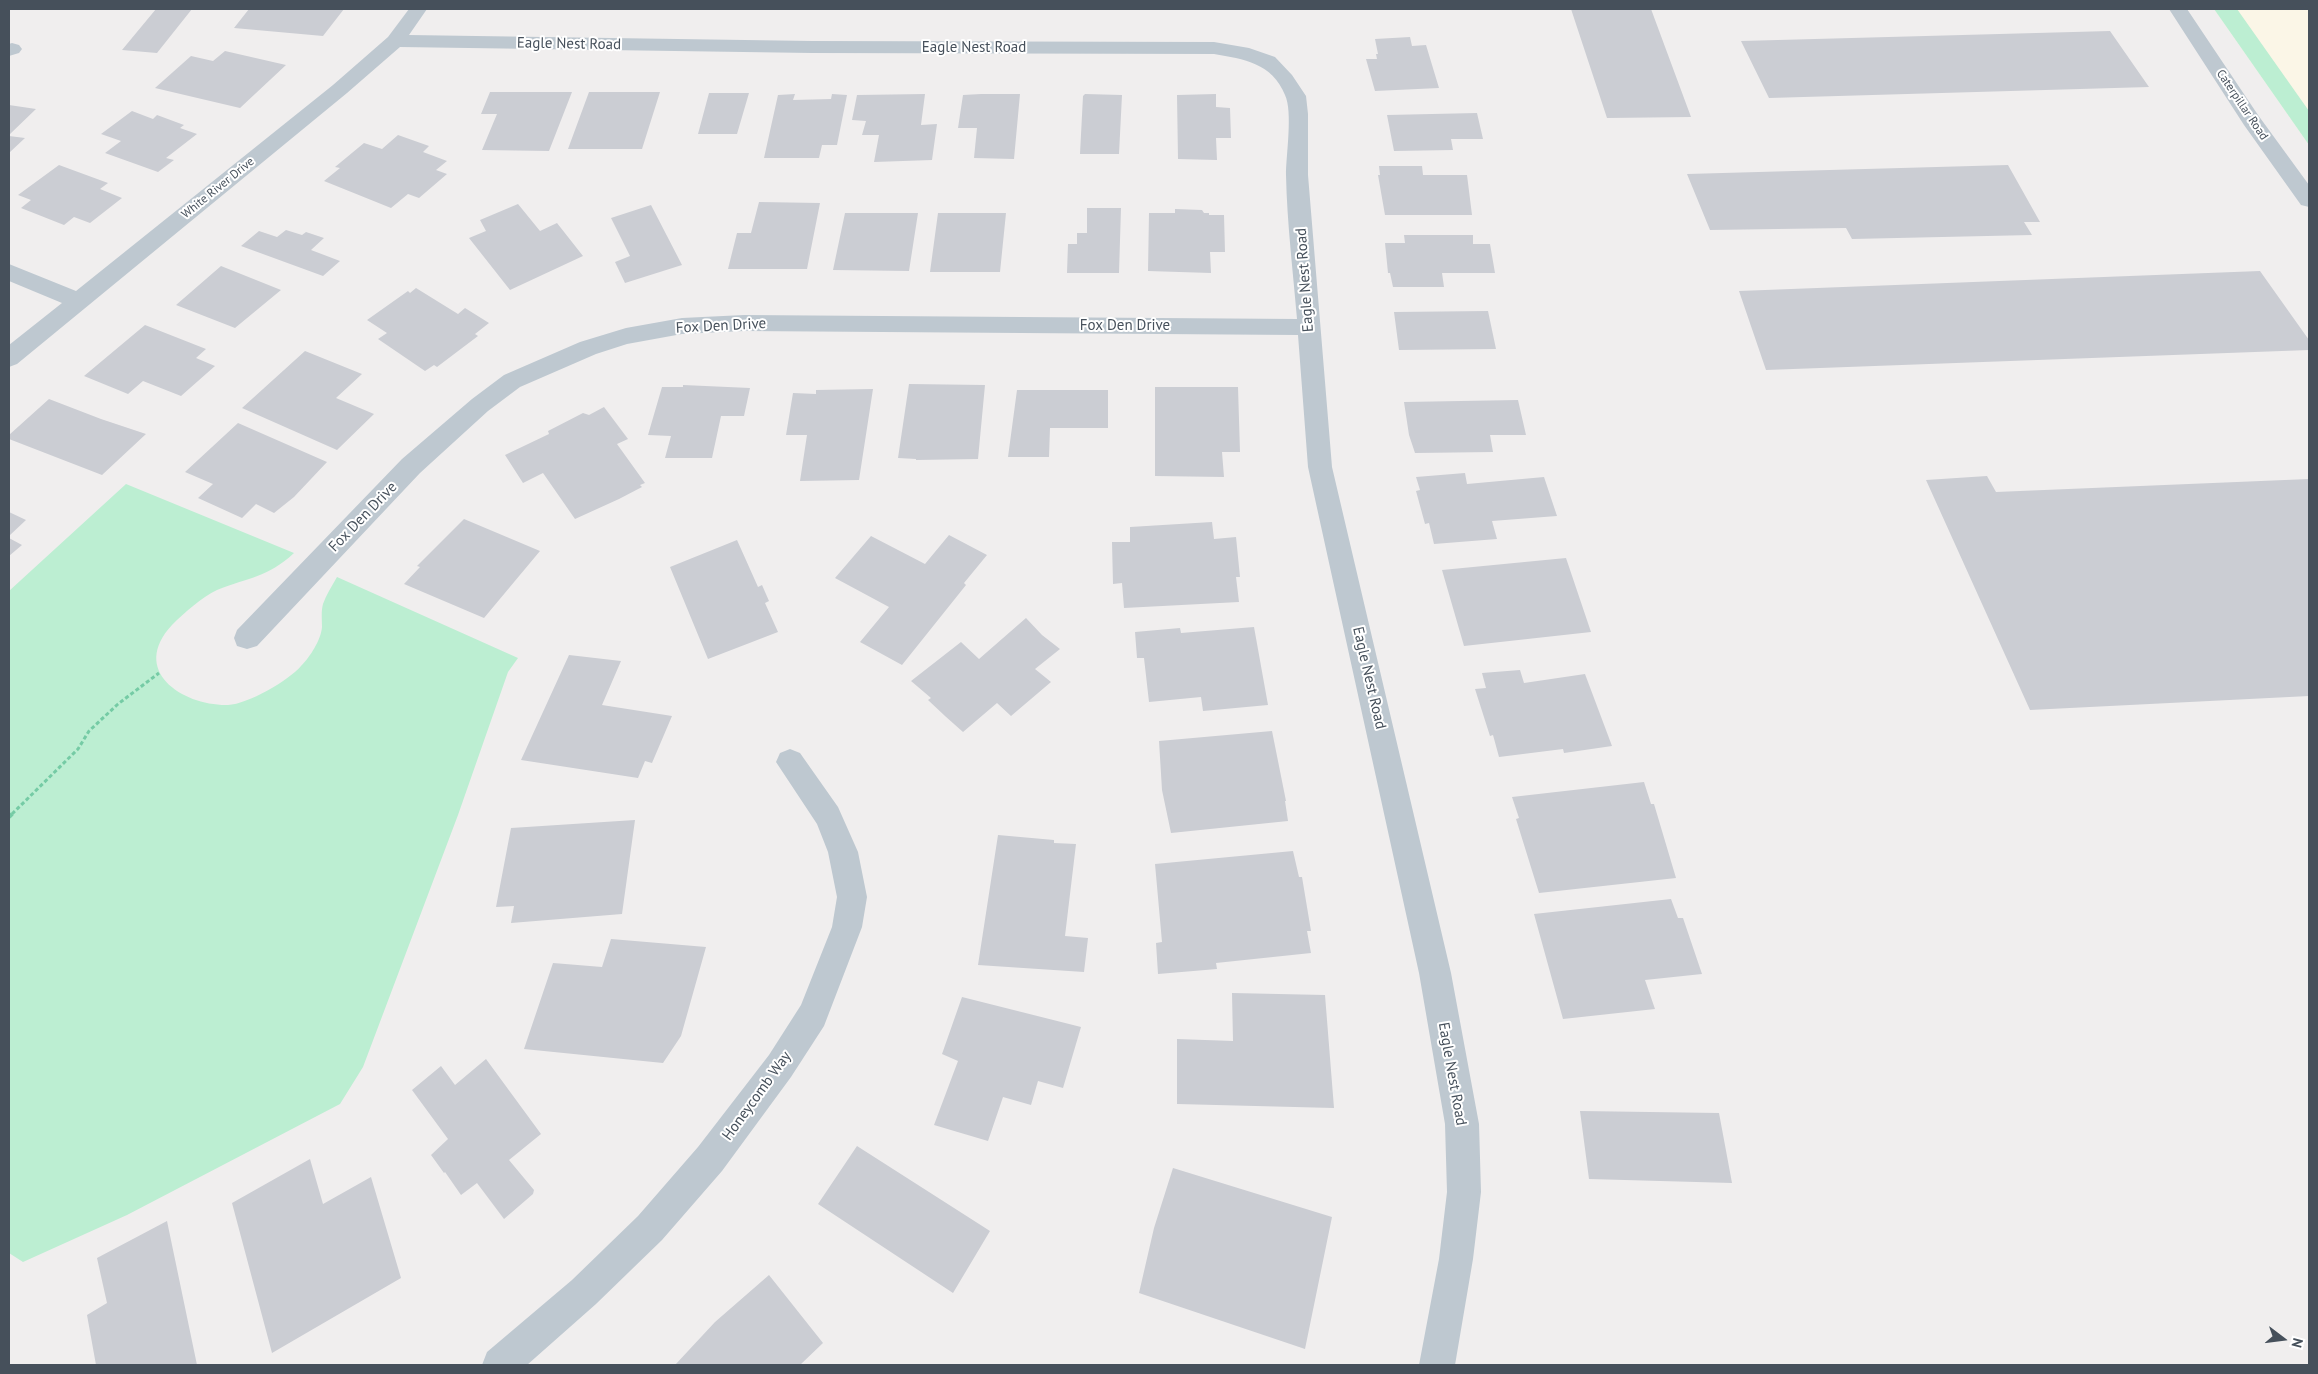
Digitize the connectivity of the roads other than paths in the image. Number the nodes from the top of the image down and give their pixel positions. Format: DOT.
graph roads {
  1 [pos="418,9"];
  2 [pos="2178,9"];
  3 [pos="395,40"];
  4 [pos="2309,200"];
  5 [pos="9,272"];
  6 [pos="79,301"];
  7 [pos="1308,327"];
  8 [pos="9,358"];
  9 [pos="247,638"];
  10 [pos="790,762"];
  11 [pos="500,1365"];
  12 [pos="1438,1365"];
  1 -- 3 [label="street, White River Drive"];
  2 -- 4 [label="street, Caterpillar Road"];
  3 -- 6 [label="street, White River Drive"];
  3 -- 7 [label="street, Eagle Nest Road"];
  5 -- 6 [label="street"];
  6 -- 8 [label="street, White River Drive"];
  7 -- 9 [label="street, Fox Den Drive"];
  7 -- 12 [label="street, Eagle Nest Road"];
  10 -- 11 [label="street, Honeycomb Way"];
}
